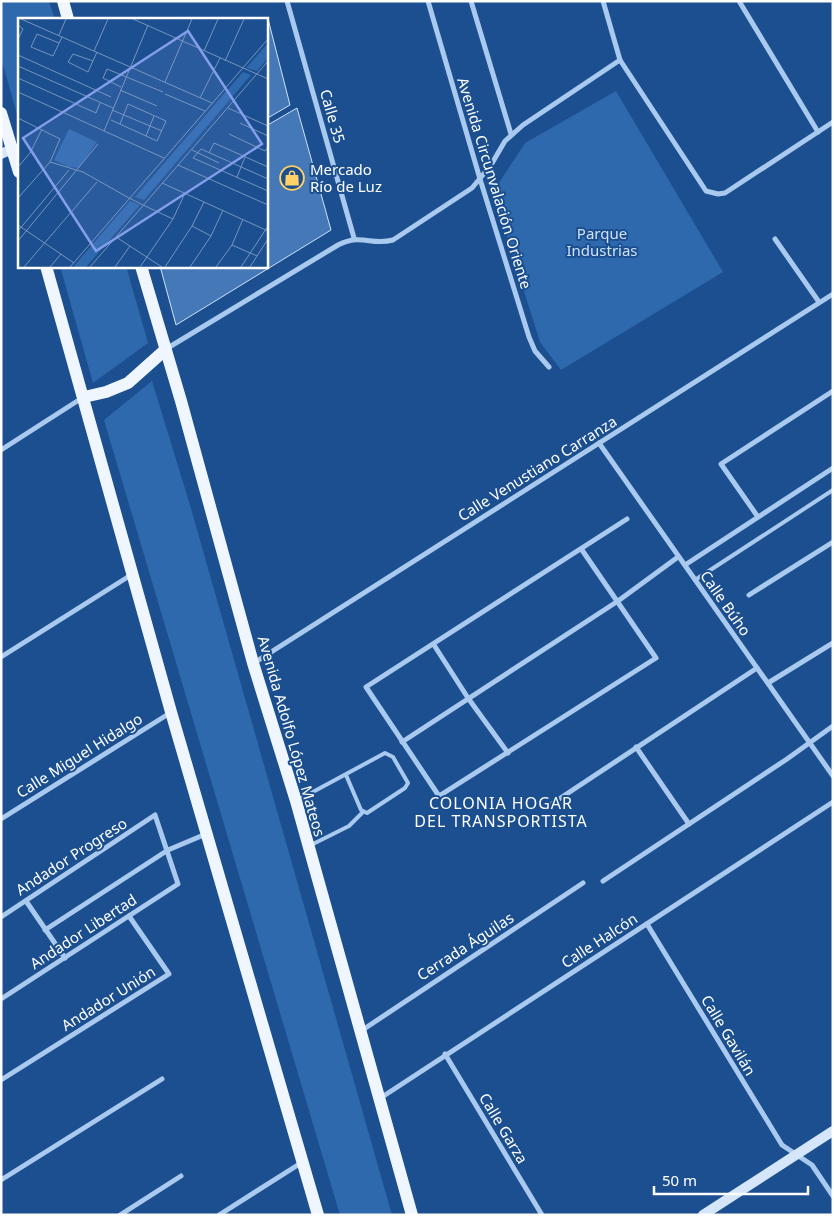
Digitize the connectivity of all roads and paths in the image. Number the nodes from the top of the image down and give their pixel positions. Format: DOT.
graph roads {
  1 [pos="63,1"];
  2 [pos="287,1"];
  3 [pos="428,1"];
  4 [pos="471,1"];
  5 [pos="603,1"];
  6 [pos="739,1"];
  7 [pos="68,18"];
  8 [pos="620,60"];
  9 [pos="1,113"];
  10 [pos="833,122"];
  11 [pos="818,132"];
  12 [pos="511,134"];
  13 [pos="7,152"];
  14 [pos="18,170"];
  15 [pos="480,179"];
  16 [pos="354,238"];
  17 [pos="775,239"];
  18 [pos="47,268"];
  19 [pos="142,268"];
  20 [pos="833,294"];
  21 [pos="819,302"];
  22 [pos="165,350"];
  23 [pos="549,367"];
  24 [pos="833,391"];
  25 [pos="84,396"];
  26 [pos="600,443"];
  27 [pos="1,450"];
  28 [pos="833,468"];
  29 [pos="833,490"];
  30 [pos="758,517"];
  31 [pos="627,519"];
  32 [pos="833,542"];
  33 [pos="582,550"];
  34 [pos="678,557"];
  35 [pos="685,565"];
  36 [pos="133,574"];
  37 [pos="695,580"];
  38 [pos="749,595"];
  39 [pos="618,601"];
  40 [pos="833,642"];
  41 [pos="434,645"];
  42 [pos="1,647"];
  43 [pos="3,656"];
  44 [pos="253,663"];
  45 [pos="757,668"];
  46 [pos="768,683"];
  47 [pos="468,698"];
  48 [pos="171,712"];
  49 [pos="833,726"];
  50 [pos="402,742"];
  51 [pos="811,743"];
  52 [pos="636,747"];
  53 [pos="508,753"];
  54 [pos="346,774"];
  55 [pos="833,776"];
  56 [pos="296,801"];
  57 [pos="833,802"];
  58 [pos="550,805"];
  59 [pos="363,812"];
  60 [pos="1,819"];
  61 [pos="689,824"];
  62 [pos="206,834"];
  63 [pos="308,846"];
  64 [pos="168,850"];
  65 [pos="603,881"];
  66 [pos="583,883"];
  67 [pos="26,901"];
  68 [pos="129,916"];
  69 [pos="1,917"];
  70 [pos="647,924"];
  71 [pos="46,930"];
  72 [pos="65,958"];
  73 [pos="1,999"];
  74 [pos="361,1032"];
  75 [pos="445,1054"];
  76 [pos="162,1079"];
  77 [pos="1,1080"];
  78 [pos="379,1099"];
  79 [pos="833,1131"];
  80 [pos="796,1154"];
  81 [pos="303,1162"];
  82 [pos="182,1176"];
  83 [pos="1,1180"];
  84 [pos="833,1196"];
  85 [pos="120,1215"];
  86 [pos="219,1215"];
  87 [pos="318,1215"];
  88 [pos="412,1215"];
  89 [pos="542,1215"];
  90 [pos="703,1215"];
  1 -- 7 [label="main road"];
  2 -- 16 [label="street, Calle 35"];
  3 -- 15 [label="street, Avenida Circunvalación Oriente"];
  4 -- 12 [label="street, Avenida Circunvalación Oriente"];
  5 -- 8 [label="street"];
  6 -- 11 [label="street"];
  8 -- 11 [label="street"];
  8 -- 12 [label="street"];
  9 -- 13 [label="main road"];
  10 -- 11 [label="street"];
  12 -- 15 [label="street"];
  13 -- 14 [label="main road"];
  15 -- 16 [label="street"];
  15 -- 23 [label="street, Avenida Circunvalación Oriente"];
  16 -- 22 [label="street"];
  17 -- 21 [label="street"];
  18 -- 25 [label="main road"];
  19 -- 22 [label="main road, Avenida Adolfo López Mateos"];
  20 -- 21 [label="street, Calle Venustiano Carranza"];
  21 -- 26 [label="street, Calle Venustiano Carranza"];
  22 -- 25 [label="main road"];
  22 -- 44 [label="main road, Avenida Adolfo López Mateos"];
  24 -- 30 [label="street"];
  25 -- 27 [label="street"];
  25 -- 36 [label="main road"];
  26 -- 34 [label="street, Calle Búho"];
  26 -- 44 [label="street, Calle Venustiano Carranza"];
  28 -- 30 [label="street"];
  29 -- 37 [label="lane"];
  30 -- 35 [label="street"];
  31 -- 33 [label="street"];
  32 -- 38 [label="street"];
  33 -- 39 [label="street"];
  33 -- 41 [label="street"];
  34 -- 35 [label="street, Calle Búho"];
  34 -- 39 [label="street"];
  35 -- 37 [label="street, Calle Búho"];
  36 -- 43 [label="street"];
  36 -- 48 [label="main road"];
  37 -- 45 [label="street, Calle Búho"];
  39 -- 47 [label="street"];
  39 -- 53 [label="street"];
  40 -- 46 [label="street"];
  41 -- 47 [label="street"];
  41 -- 50 [label="street"];
  42 -- 43 [label="street"];
  44 -- 56 [label="main road, Avenida Adolfo López Mateos"];
  45 -- 46 [label="street, Calle Búho"];
  45 -- 52 [label="street"];
  46 -- 51 [label="street, Calle Búho"];
  47 -- 50 [label="street"];
  47 -- 53 [label="street"];
  48 -- 60 [label="street, Calle Miguel Hidalgo"];
  48 -- 62 [label="main road"];
  49 -- 51 [label="street"];
  50 -- 53 [label="street"];
  51 -- 55 [label="street, Calle Búho"];
  51 -- 61 [label="street"];
  52 -- 58 [label="street"];
  52 -- 61 [label="street"];
  54 -- 56 [label="lane"];
  54 -- 59 [label="lane"];
  54 -- 59 [label="lane"];
  56 -- 63 [label="main road, Avenida Adolfo López Mateos"];
  57 -- 70 [label="street, Calle Halcón"];
  59 -- 63 [label="lane"];
  61 -- 65 [label="street"];
  62 -- 64 [label="street"];
  62 -- 81 [label="main road"];
  63 -- 74 [label="main road, Avenida Adolfo López Mateos"];
  64 -- 67 [label="street, Andador Progreso"];
  64 -- 68 [label="street, Andador Libertad"];
  64 -- 71 [label="street"];
  66 -- 74 [label="street, Cerrada Águilas"];
  67 -- 69 [label="street, Andador Progreso"];
  67 -- 71 [label="street"];
  68 -- 72 [label="street, Andador Libertad"];
  68 -- 77 [label="street, Andador Unión"];
  70 -- 75 [label="street, Calle Halcón"];
  70 -- 80 [label="street, Calle Gavilán"];
  71 -- 72 [label="street"];
  72 -- 73 [label="street, Andador Libertad"];
  74 -- 78 [label="main road, Avenida Adolfo López Mateos"];
  75 -- 78 [label="street, Calle Halcón"];
  75 -- 89 [label="street, Calle Garza"];
  76 -- 83 [label="street"];
  78 -- 88 [label="main road, Avenida Adolfo López Mateos"];
  79 -- 80 [label="street"];
  80 -- 84 [label="street, Calle Gavilán"];
  80 -- 90 [label="street"];
  81 -- 86 [label="street"];
  81 -- 87 [label="main road"];
  82 -- 85 [label="street"];
}
